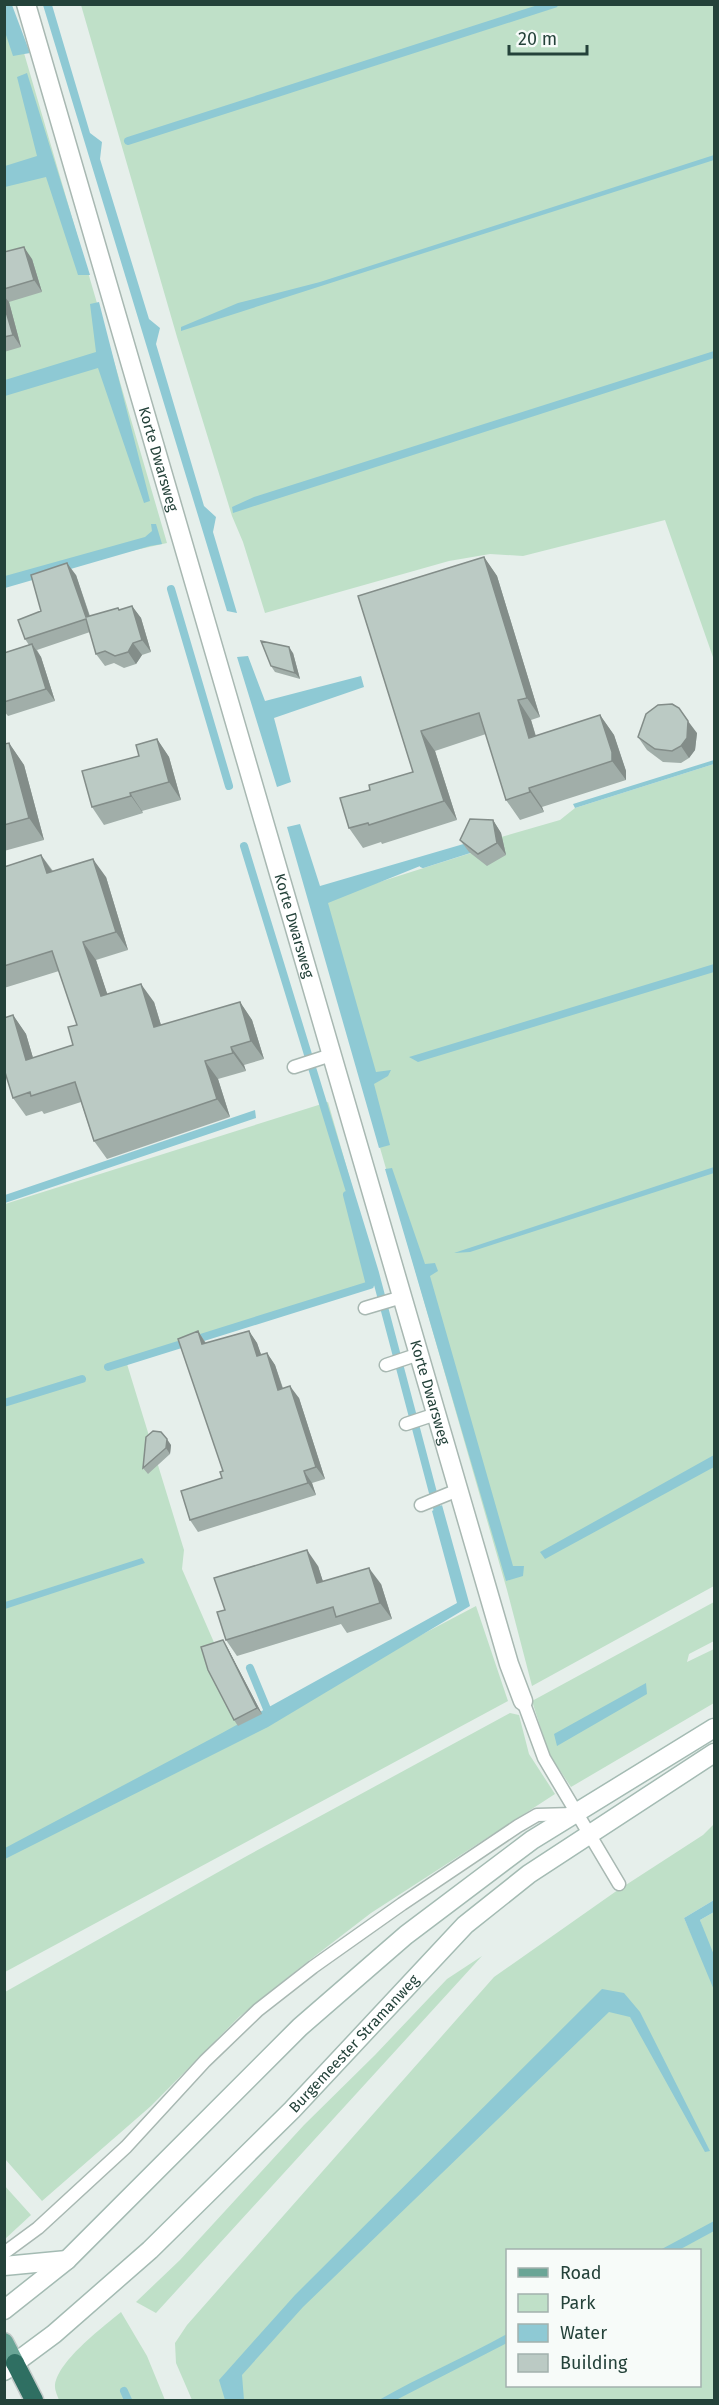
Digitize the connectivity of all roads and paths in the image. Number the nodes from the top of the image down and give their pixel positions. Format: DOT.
graph roads {
  1 [pos="26,4"];
  2 [pos="325,1057"];
  3 [pos="294,1067"];
  4 [pos="395,1298"];
  5 [pos="364,1308"];
  6 [pos="412,1356"];
  7 [pos="386,1365"];
  8 [pos="431,1416"];
  9 [pos="406,1424"];
  10 [pos="452,1493"];
  11 [pos="421,1505"];
  12 [pos="523,1701"];
  13 [pos="714,1728"];
  14 [pos="714,1753"];
  15 [pos="575,1814"];
  16 [pos="591,1833"];
  17 [pos="619,1884"];
  18 [pos="4,2253"];
  19 [pos="67,2260"];
  20 [pos="4,2266"];
  21 [pos="4,2310"];
  22 [pos="4,2342"];
  23 [pos="8,2365"];
  24 [pos="34,2400"];
  1 -- 2 [label="main road, Korte Dwarsweg"];
  2 -- 3 [label="lane"];
  2 -- 4 [label="main road, Korte Dwarsweg"];
  4 -- 5 [label="lane"];
  4 -- 6 [label="main road, Korte Dwarsweg"];
  6 -- 7 [label="lane"];
  6 -- 8 [label="main road, Korte Dwarsweg"];
  8 -- 9 [label="lane"];
  8 -- 10 [label="main road, Korte Dwarsweg"];
  10 -- 11 [label="lane"];
  10 -- 12 [label="main road, Korte Dwarsweg"];
  12 -- 15 [label="lane, Korte Dwarsweg"];
  13 -- 15 [label="main road"];
  14 -- 16 [label="main road, Burgemeester Stramanweg"];
  15 -- 16 [label="lane, Korte Dwarsweg"];
  15 -- 18 [label="lane"];
  15 -- 19 [label="main road"];
  16 -- 17 [label="lane, Korte Dwarsweg"];
  16 -- 23 [label="main road, Burgemeester Stramanweg"];
  19 -- 20 [label="main road"];
  19 -- 21 [label="main road"];
  22 -- 23 [label="main road"];
  23 -- 24 [label="highway"];
}
